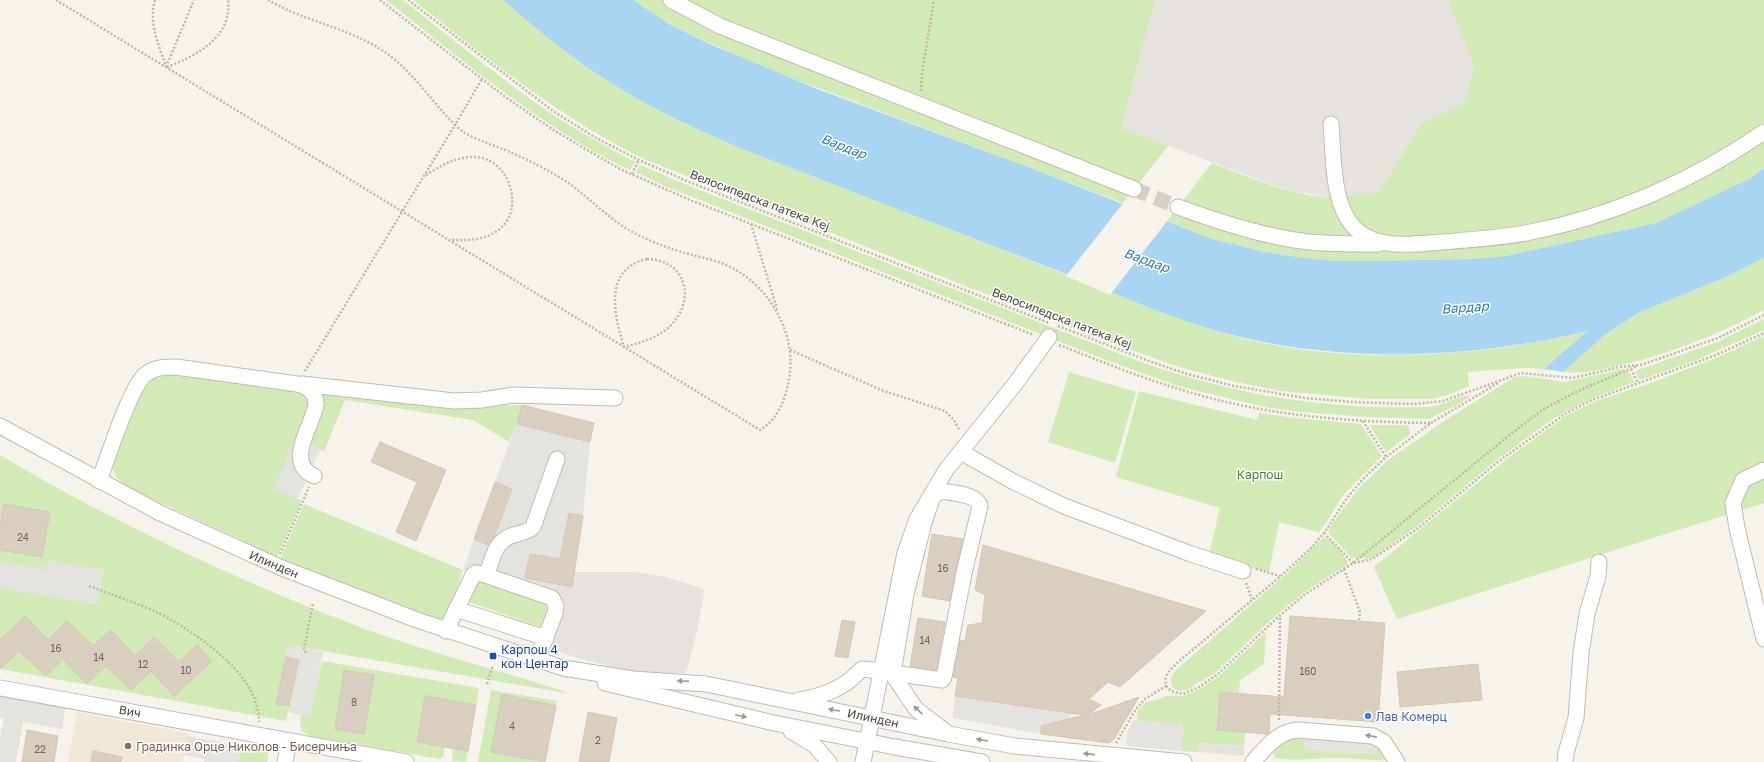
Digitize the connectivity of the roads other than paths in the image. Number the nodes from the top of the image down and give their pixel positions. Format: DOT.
graph roads {
  1 [pos="672,0"];
  2 [pos="1331,124"];
  3 [pos="1764,132"];
  4 [pos="1134,189"];
  5 [pos="1178,207"];
  6 [pos="1394,244"];
  7 [pos="1047,339"];
  8 [pos="297,384"];
  9 [pos="615,398"];
  10 [pos="0,426"];
  11 [pos="961,452"];
  12 [pos="557,459"];
  13 [pos="1764,470"];
  14 [pos="314,476"];
  15 [pos="98,481"];
  16 [pos="1599,562"];
  17 [pos="1243,571"];
  18 [pos="487,575"];
  19 [pos="456,609"];
  20 [pos="446,631"];
  21 [pos="546,638"];
  22 [pos="1764,639"];
  23 [pos="537,660"];
  24 [pos="563,668"];
  25 [pos="887,672"];
  26 [pos="0,688"];
  27 [pos="790,701"];
  28 [pos="872,718"];
  29 [pos="774,723"];
  30 [pos="948,734"];
  31 [pos="289,741"];
  32 [pos="867,742"];
  33 [pos="947,756"];
  34 [pos="285,762"];
  35 [pos="406,762"];
  36 [pos="829,762"];
  37 [pos="863,762"];
  38 [pos="923,762"];
  39 [pos="982,762"];
  40 [pos="1184,762"];
  41 [pos="1253,762"];
  42 [pos="1397,762"];
  43 [pos="1565,762"];
  1 -- 4 [label="street"];
  2 -- 6 [label="street"];
  3 -- 6 [label="street"];
  5 -- 6 [label="street"];
  7 -- 11 [label="street"];
  8 -- 9 [label="street"];
  8 -- 14 [label="street"];
  8 -- 15 [label="street"];
  10 -- 15 [label="street, Илинден"];
  11 -- 17 [label="street"];
  11 -- 25 [label="street"];
  12 -- 18 [label="street"];
  13 -- 22 [label="street"];
  15 -- 20 [label="street, Илинден"];
  16 -- 43 [label="street"];
  18 -- 19 [label="street"];
  18 -- 21 [label="street"];
  19 -- 20 [label="street"];
  19 -- 21 [label="street"];
  20 -- 23 [label="street, Илинден"];
  21 -- 23 [label="street"];
  23 -- 24 [label="street, Илинден"];
  27 -- 24 [label="street, Илинден, one-way"];
  24 -- 29 [label="street, Илинден, one-way"];
  25 -- 25 [label="street"];
  25 -- 27 [label="street"];
  25 -- 28 [label="street"];
  30 -- 25 [label="street, one-way"];
  26 -- 31 [label="street, Вич"];
  28 -- 27 [label="street, Илинден, one-way"];
  28 -- 30 [label="street, Илинден"];
  28 -- 32 [label="street"];
  29 -- 32 [label="street, Илинден"];
  29 -- 36 [label="street"];
  40 -- 30 [label="street, Илинден, one-way"];
  31 -- 34 [label="street"];
  31 -- 35 [label="street, Вич"];
  32 -- 33 [label="street, Илинден"];
  32 -- 37 [label="street"];
  33 -- 38 [label="street"];
  33 -- 39 [label="street, Илинден"];
  42 -- 41 [label="street, one-way"];
}
